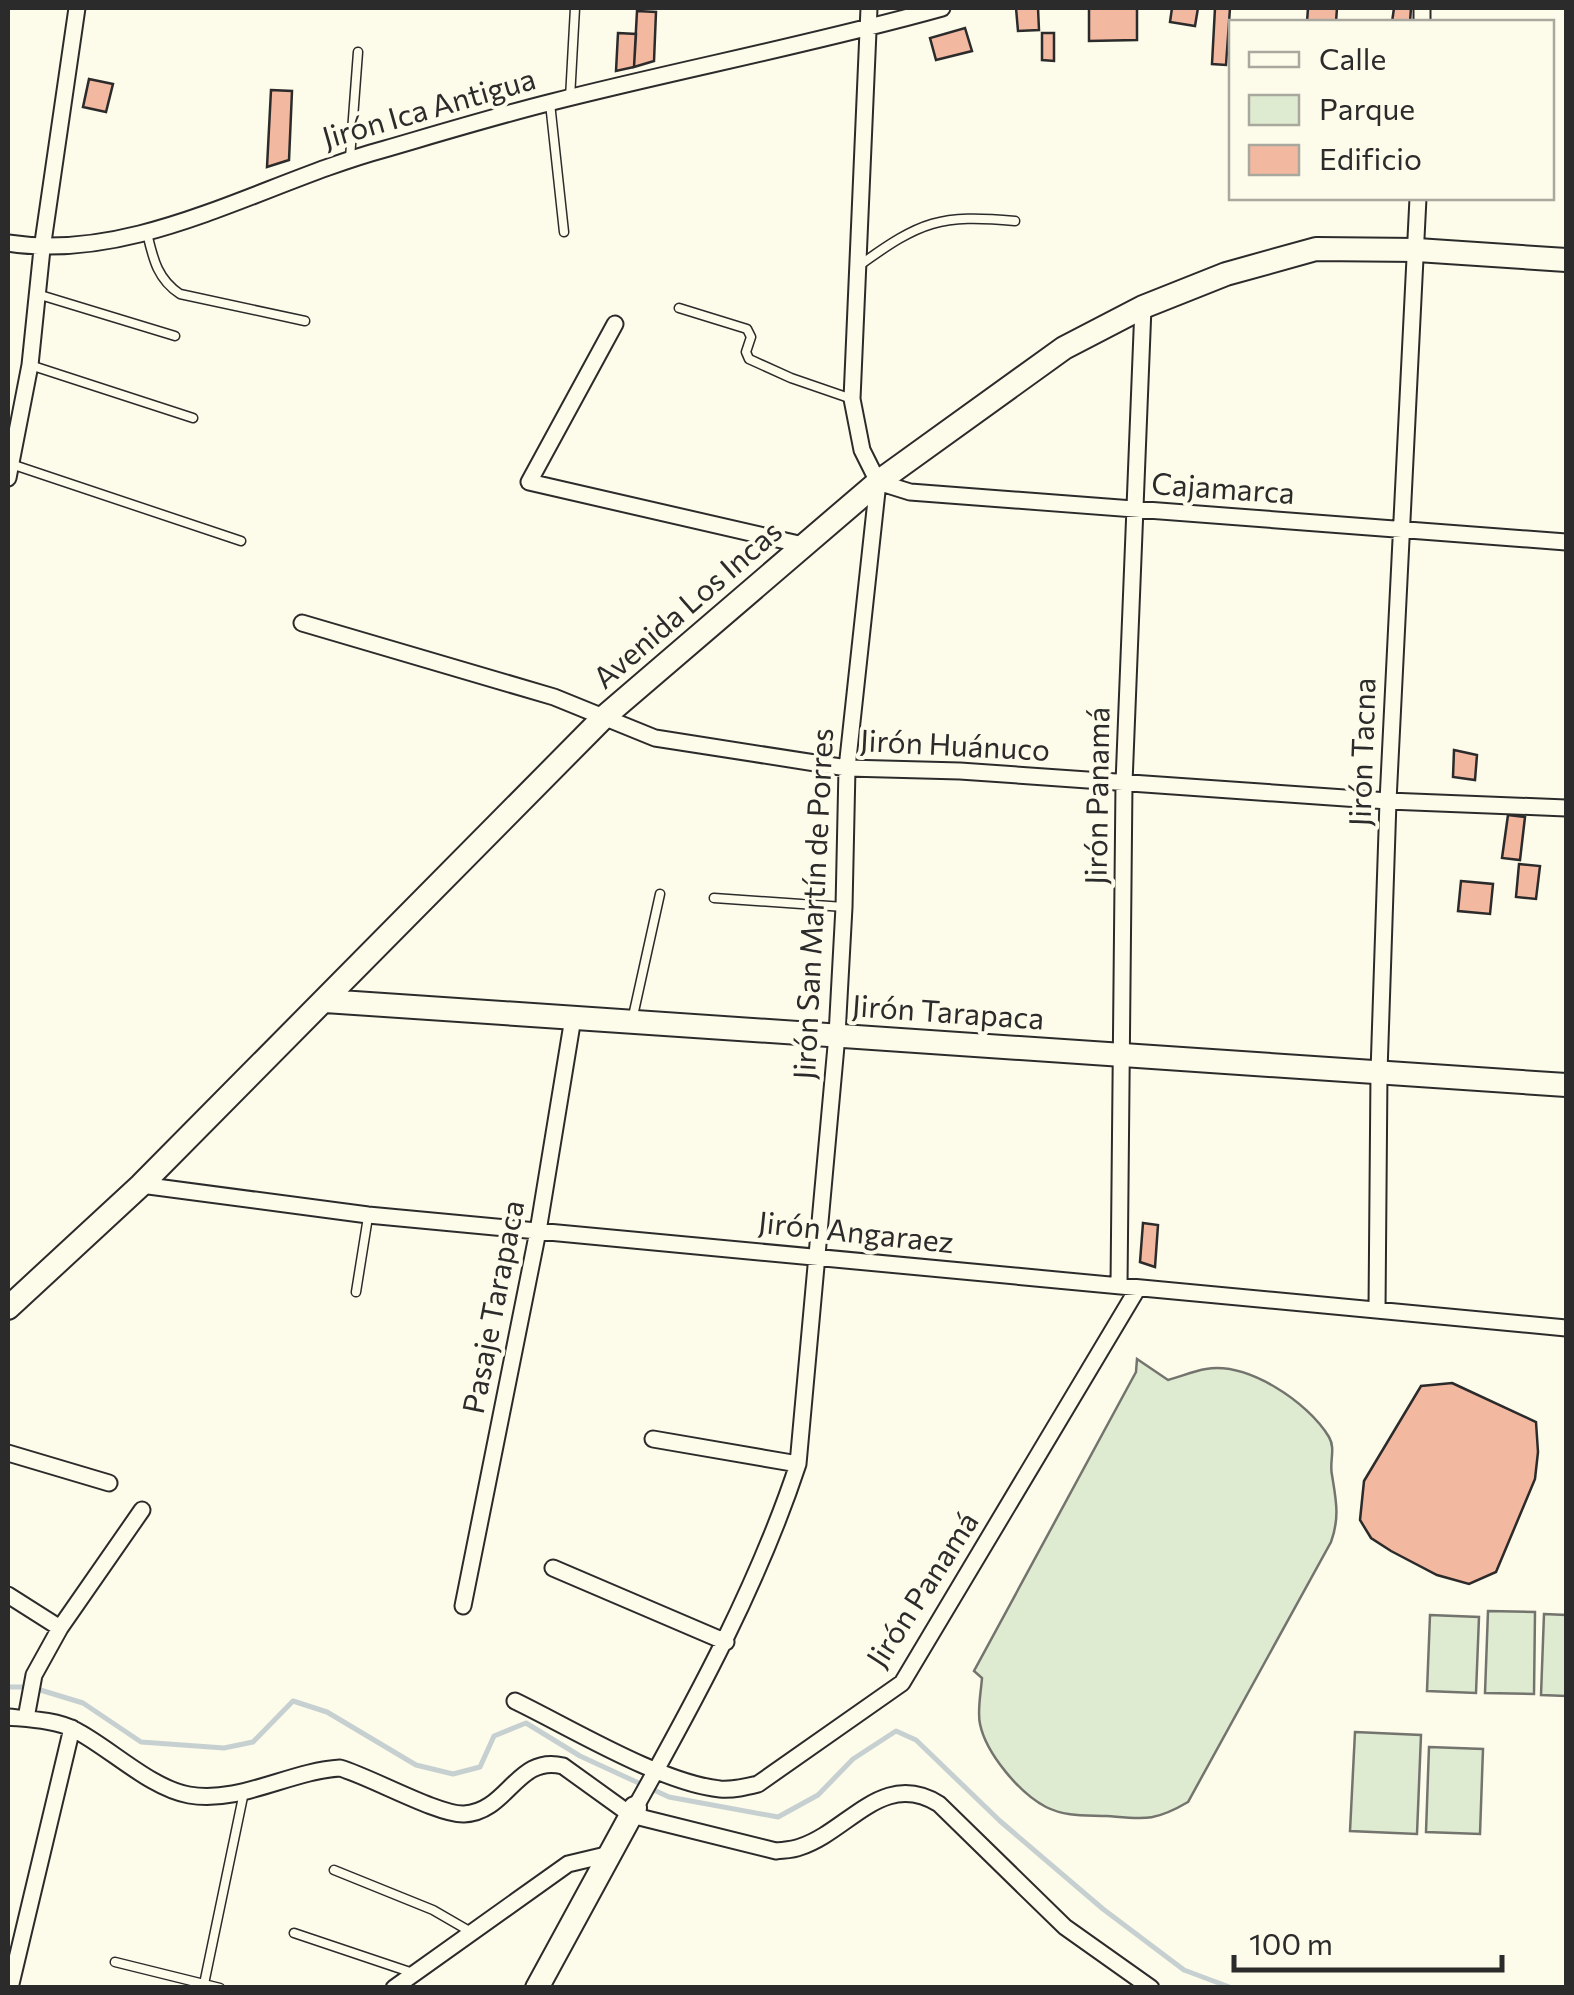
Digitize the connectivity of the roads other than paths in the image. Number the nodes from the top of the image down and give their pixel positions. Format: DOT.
graph roads {
  1 [pos="77,8"];
  2 [pos="575,8"];
  3 [pos="869,8"];
  4 [pos="942,8"];
  5 [pos="870,28"];
  6 [pos="358,52"];
  7 [pos="570,98"];
  8 [pos="550,103"];
  9 [pos="350,158"];
  10 [pos="1418,200"];
  11 [pos="1016,221"];
  12 [pos="564,232"];
  13 [pos="147,233"];
  14 [pos="8,243"];
  15 [pos="42,249"];
  16 [pos="1417,250"];
  17 [pos="1566,260"];
  18 [pos="860,265"];
  19 [pos="37,294"];
  20 [pos="1144,307"];
  21 [pos="679,308"];
  22 [pos="305,321"];
  23 [pos="615,324"];
  24 [pos="174,336"];
  25 [pos="30,365"];
  26 [pos="852,399"];
  27 [pos="194,418"];
  28 [pos="8,468"];
  29 [pos="878,482"];
  30 [pos="1136,511"];
  31 [pos="1400,528"];
  32 [pos="241,541"];
  33 [pos="1566,542"];
  34 [pos="803,546"];
  35 [pos="302,623"];
  36 [pos="604,717"];
  37 [pos="847,768"];
  38 [pos="1124,783"];
  39 [pos="1388,801"];
  40 [pos="1566,808"];
  41 [pos="660,894"];
  42 [pos="714,898"];
  43 [pos="844,907"];
  44 [pos="325,1001"];
  45 [pos="573,1018"];
  46 [pos="632,1022"];
  47 [pos="836,1036"];
  48 [pos="1120,1055"];
  49 [pos="1379,1072"];
  50 [pos="1566,1084"];
  51 [pos="142,1185"];
  52 [pos="368,1215"];
  53 [pos="538,1232"];
  54 [pos="816,1257"];
  55 [pos="1119,1286"];
  56 [pos="1138,1288"];
  57 [pos="356,1292"];
  58 [pos="9,1306"];
  59 [pos="1377,1310"];
  60 [pos="1566,1328"];
  61 [pos="652,1440"];
  62 [pos="8,1454"];
  63 [pos="798,1464"];
  64 [pos="109,1483"];
  65 [pos="142,1510"];
  66 [pos="552,1568"];
  67 [pos="8,1595"];
  68 [pos="463,1606"];
  69 [pos="60,1628"];
  70 [pos="726,1642"];
  71 [pos="515,1701"];
  72 [pos="8,1717"];
  73 [pos="26,1718"];
  74 [pos="72,1728"];
  75 [pos="654,1773"];
  76 [pos="244,1791"];
  77 [pos="633,1811"];
  78 [pos="610,1854"];
  79 [pos="334,1870"];
  80 [pos="472,1932"];
  81 [pos="294,1933"];
  82 [pos="115,1962"];
  83 [pos="414,1974"];
  84 [pos="204,1984"];
  85 [pos="10,1988"];
  86 [pos="220,1988"];
  87 [pos="394,1988"];
  88 [pos="537,1988"];
  89 [pos="1151,1988"];
  1 -- 15 [label="street"];
  2 -- 7 [label="lane"];
  3 -- 5 [label="street, Jirón San Martín de Porres"];
  4 -- 5 [label="street, Jirón Ica Antigua"];
  5 -- 7 [label="street, Jirón Ica Antigua"];
  5 -- 18 [label="street, Jirón San Martín de Porres"];
  6 -- 9 [label="lane"];
  7 -- 8 [label="street, Jirón Ica Antigua"];
  8 -- 9 [label="street, Jirón Ica Antigua"];
  8 -- 12 [label="lane"];
  9 -- 13 [label="street, Jirón Ica Antigua"];
  10 -- 16 [label="street, Jirón Tacna"];
  11 -- 18 [label="lane"];
  13 -- 15 [label="street, Jirón Ica Antigua"];
  13 -- 22 [label="lane"];
  14 -- 15 [label="street, Jirón Ica Antigua"];
  15 -- 19 [label="street"];
  16 -- 17 [label="street, Avenida Los Incas"];
  16 -- 20 [label="street, Avenida Los Incas"];
  16 -- 31 [label="street, Jirón Tacna"];
  18 -- 26 [label="street, Jirón San Martín de Porres"];
  19 -- 24 [label="lane"];
  19 -- 25 [label="street"];
  20 -- 29 [label="street, Avenida Los Incas"];
  20 -- 30 [label="street, Jirón Panamá"];
  21 -- 26 [label="lane"];
  23 -- 34 [label="street"];
  25 -- 27 [label="lane"];
  25 -- 28 [label="street"];
  26 -- 29 [label="street, Jirón San Martín de Porres"];
  28 -- 32 [label="lane"];
  29 -- 30 [label="street, Cajamarca"];
  29 -- 34 [label="street, Avenida Los Incas"];
  29 -- 37 [label="street, Jirón San Martín de Porres"];
  30 -- 31 [label="street, Cajamarca"];
  30 -- 38 [label="street, Jirón Panamá"];
  31 -- 33 [label="street, Cajamarca"];
  31 -- 39 [label="street, Jirón Tacna"];
  34 -- 36 [label="street, Avenida Los Incas"];
  35 -- 36 [label="street, Jirón Huánuco"];
  36 -- 37 [label="street, Jirón Huánuco"];
  36 -- 44 [label="street, Avenida Los Incas"];
  37 -- 38 [label="street, Jirón Huánuco"];
  37 -- 43 [label="street, Jirón San Martín de Porres"];
  38 -- 39 [label="street, Jirón Huánuco"];
  38 -- 48 [label="street, Jirón Panamá"];
  39 -- 40 [label="street, Jirón Huánuco"];
  39 -- 49 [label="street, Jirón Tacna"];
  41 -- 46 [label="lane"];
  42 -- 43 [label="lane"];
  43 -- 47 [label="street, Jirón San Martín de Porres"];
  44 -- 45 [label="street, Jirón Tarapaca"];
  44 -- 51 [label="street, Avenida Los Incas"];
  45 -- 46 [label="street, Jirón Tarapaca"];
  45 -- 53 [label="street, Pasaje Tarapaca"];
  46 -- 47 [label="street, Jirón Tarapaca"];
  47 -- 48 [label="street, Jirón Tarapaca"];
  47 -- 54 [label="street, Jirón San Martín de Porres"];
  48 -- 49 [label="street, Jirón Tarapaca"];
  48 -- 55 [label="street, Jirón Panamá"];
  49 -- 50 [label="street, Jirón Tarapaca"];
  49 -- 59 [label="street, Jirón Tacna"];
  51 -- 52 [label="street, Jirón Angaraez"];
  51 -- 58 [label="street, Avenida Los Incas"];
  52 -- 53 [label="street, Jirón Angaraez"];
  52 -- 57 [label="lane"];
  53 -- 54 [label="street, Jirón Angaraez"];
  53 -- 68 [label="street, Pasaje Tarapaca"];
  54 -- 55 [label="street, Jirón Angaraez"];
  54 -- 63 [label="street, Jirón San Martín de Porres"];
  55 -- 56 [label="street, Jirón Angaraez"];
  56 -- 59 [label="street, Jirón Angaraez"];
  56 -- 75 [label="street, Jirón Panamá"];
  59 -- 60 [label="street, Jirón Angaraez"];
  61 -- 63 [label="street"];
  62 -- 64 [label="street"];
  63 -- 70 [label="street, Jirón San Martín de Porres"];
  65 -- 69 [label="street"];
  66 -- 70 [label="street"];
  67 -- 69 [label="street"];
  69 -- 73 [label="street"];
  70 -- 75 [label="street, Jirón San Martín de Porres"];
  71 -- 75 [label="street, Jirón Panamá"];
  72 -- 73 [label="street"];
  73 -- 74 [label="street"];
  74 -- 76 [label="street"];
  74 -- 85 [label="street"];
  75 -- 77 [label="street, Jirón San Martín de Porres"];
  76 -- 77 [label="street"];
  76 -- 84 [label="lane"];
  77 -- 78 [label="street"];
  77 -- 89 [label="street"];
  78 -- 80 [label="street"];
  78 -- 88 [label="street"];
  79 -- 80 [label="lane"];
  80 -- 83 [label="street"];
  81 -- 83 [label="lane"];
  82 -- 84 [label="lane"];
  83 -- 87 [label="street"];
  84 -- 86 [label="lane"];
}
